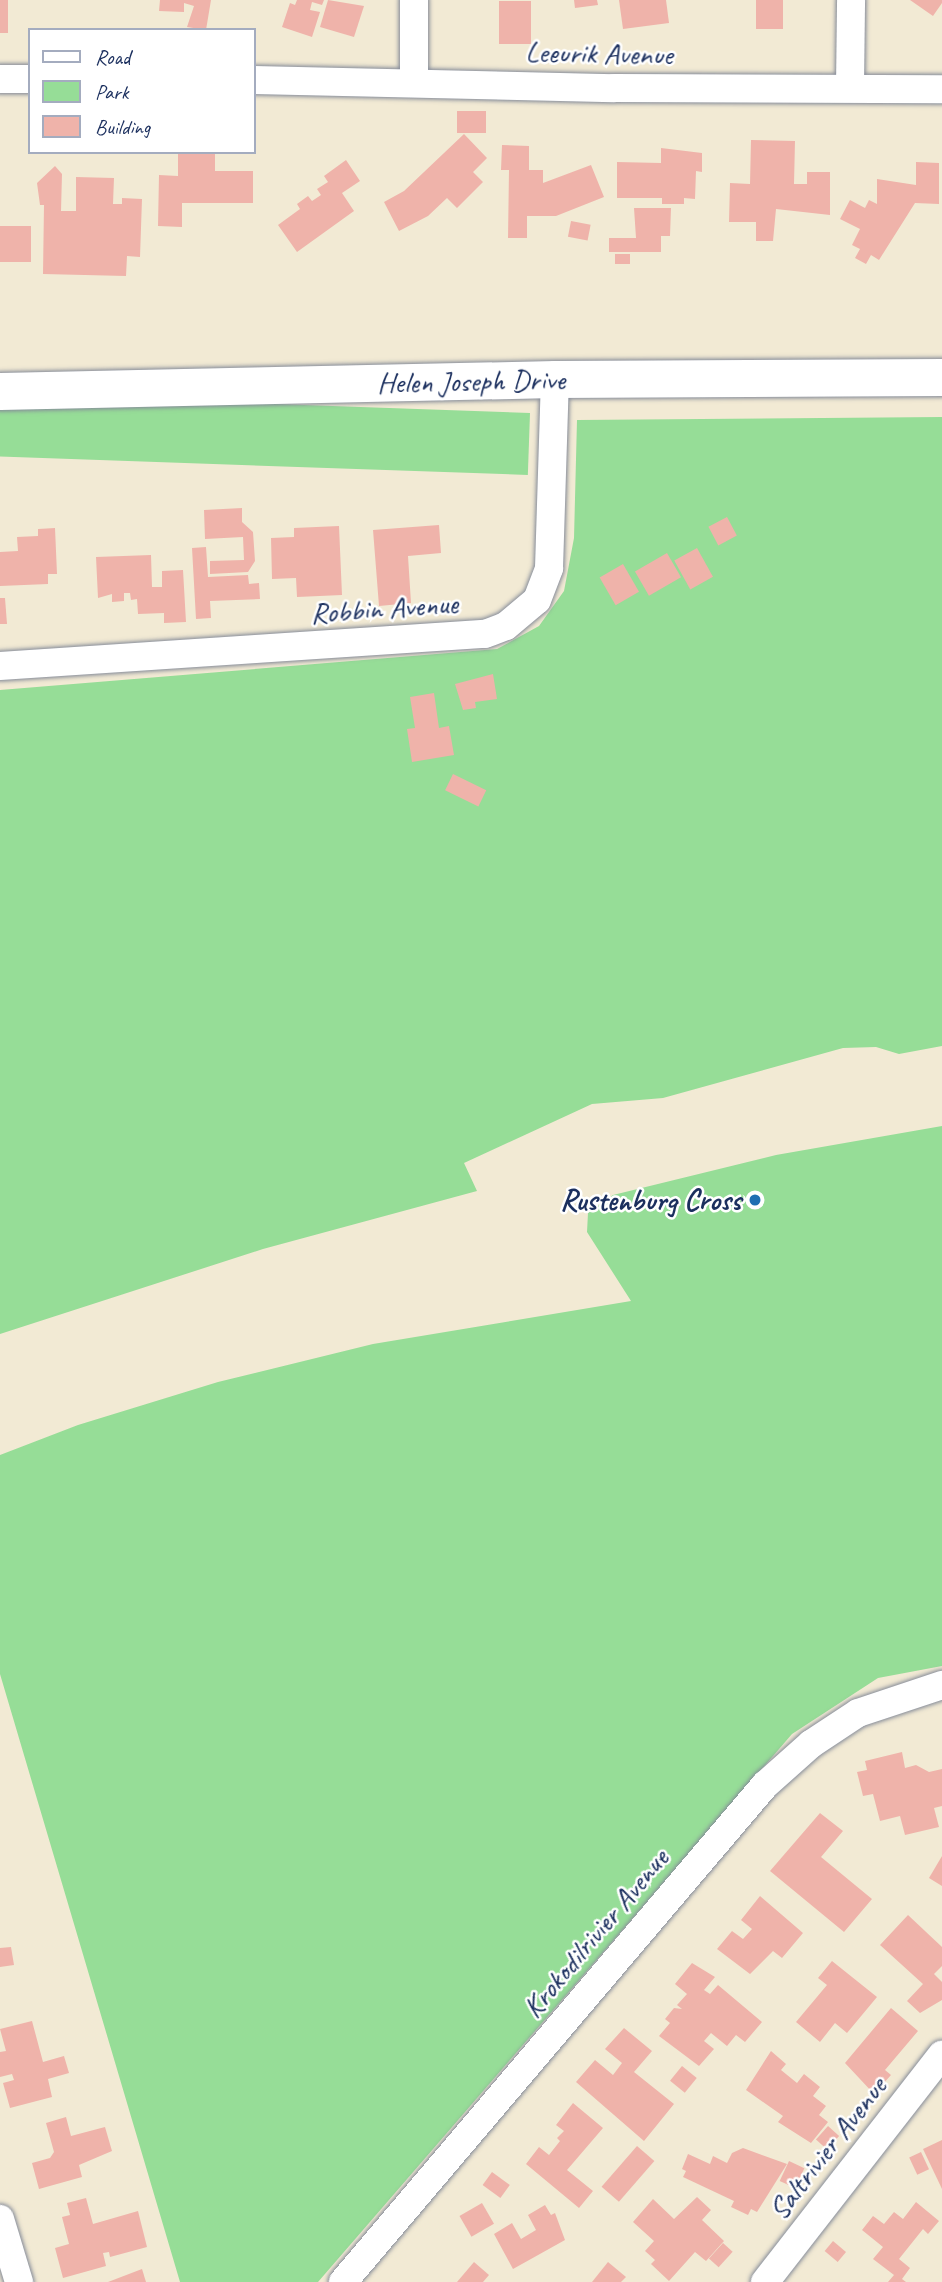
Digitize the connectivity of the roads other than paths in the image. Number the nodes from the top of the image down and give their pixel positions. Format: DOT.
graph roads {
  1 [pos="414,0"];
  2 [pos="851,0"];
  3 [pos="0,79"];
  4 [pos="28,79"];
  5 [pos="256,80"];
  6 [pos="414,81"];
  7 [pos="850,87"];
  8 [pos="942,89"];
  9 [pos="942,377"];
  10 [pos="555,379"];
  11 [pos="0,391"];
  12 [pos="0,666"];
  13 [pos="942,1685"];
  14 [pos="942,2056"];
  15 [pos="0,2219"];
  16 [pos="19,2282"];
  17 [pos="343,2282"];
  18 [pos="765,2282"];
  1 -- 6 [label="street"];
  2 -- 7 [label="street"];
  3 -- 4 [label="street"];
  5 -- 6 [label="street, Leeurik Avenue"];
  6 -- 7 [label="street, Leeurik Avenue"];
  7 -- 8 [label="street, Leeurik Avenue"];
  9 -- 10 [label="street, Helen Joseph Drive"];
  10 -- 11 [label="street, Helen Joseph Drive"];
  10 -- 12 [label="street, Robbin Avenue"];
  13 -- 17 [label="street, Krokodilrivier Avenue"];
  14 -- 18 [label="street, Saltrivier Avenue"];
  15 -- 16 [label="street"];
}
